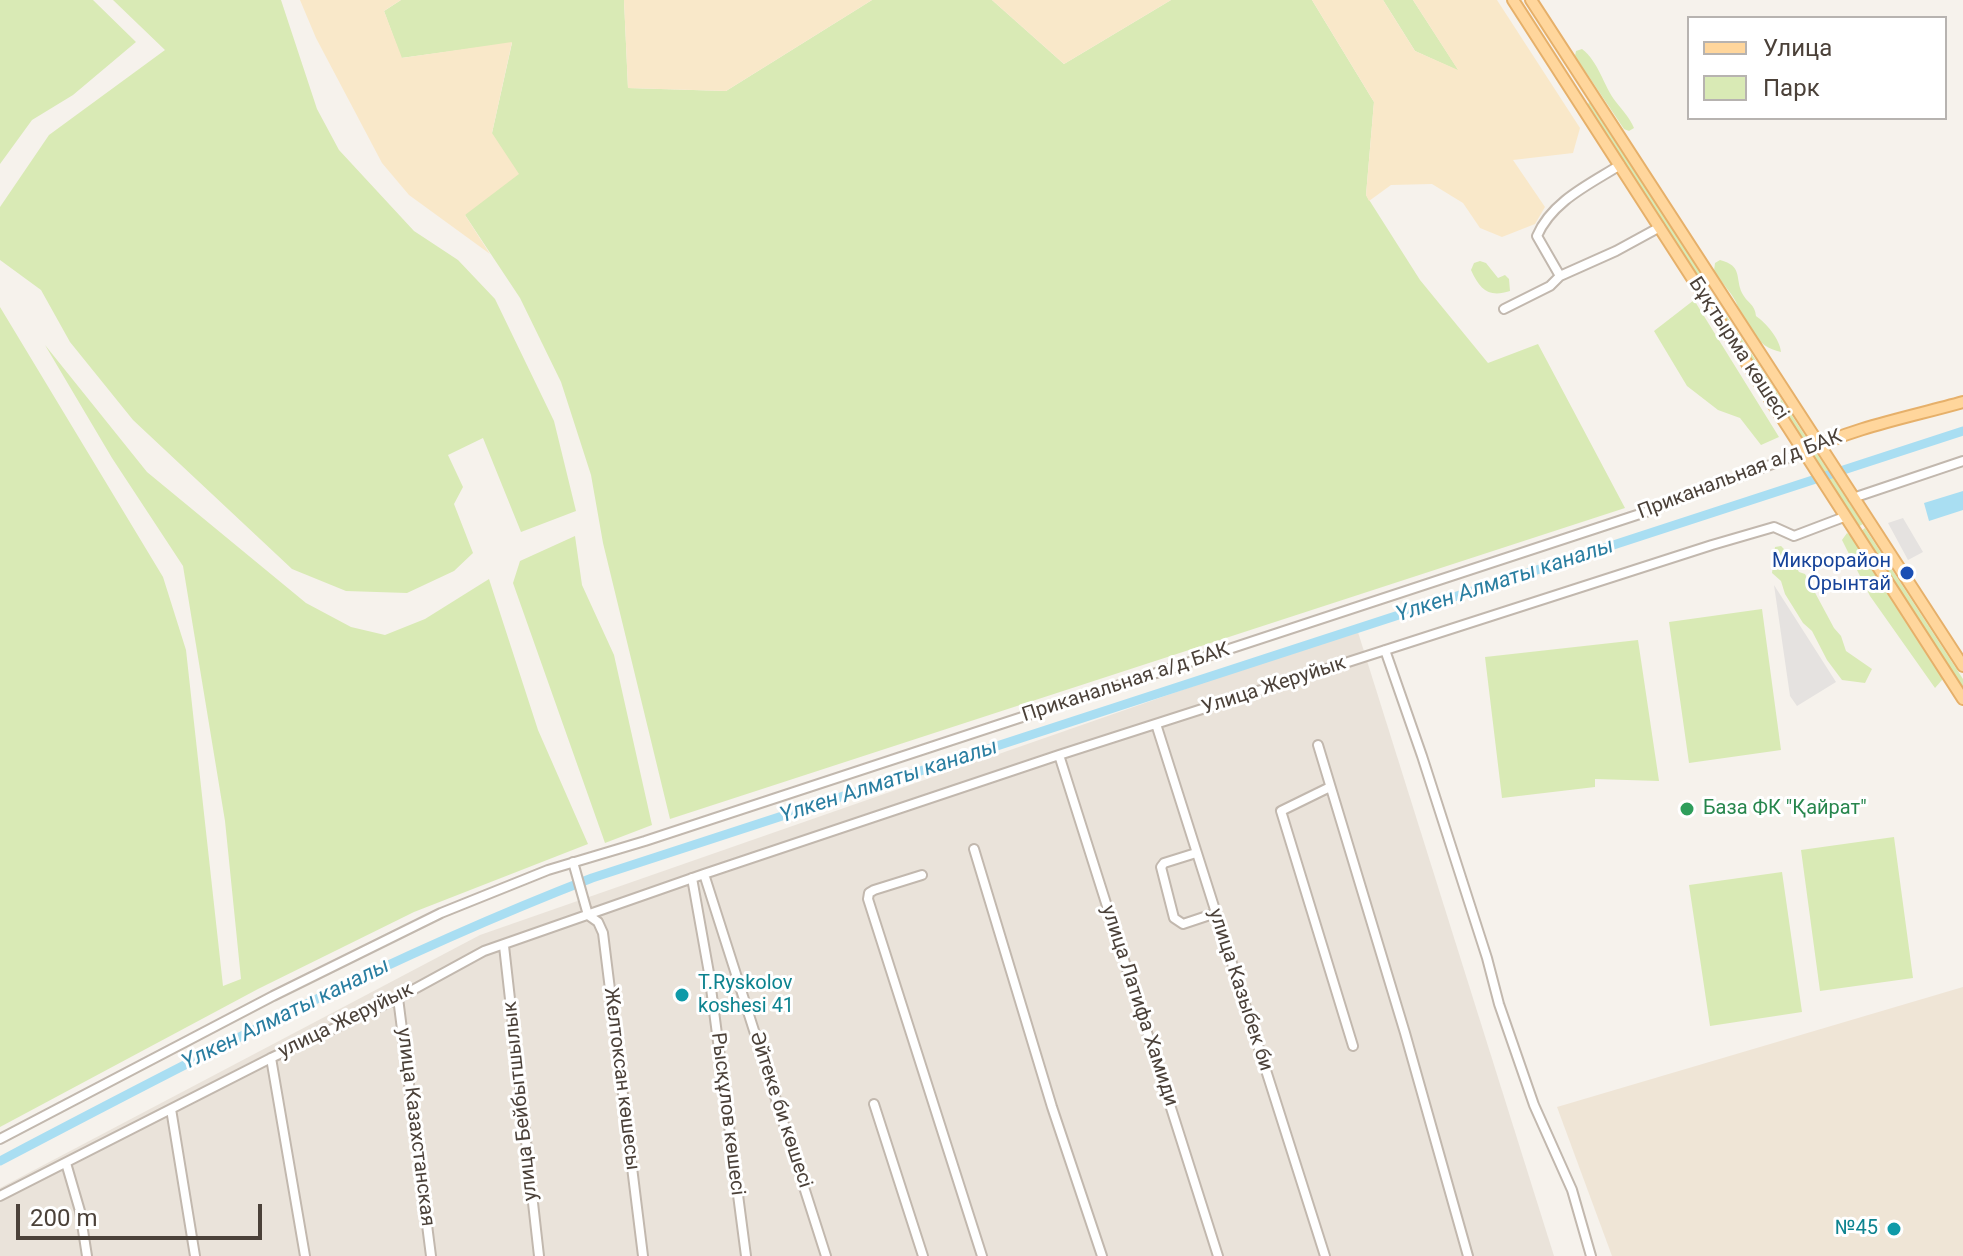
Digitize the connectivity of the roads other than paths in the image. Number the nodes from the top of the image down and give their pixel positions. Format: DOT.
graph roads {
  1 [pos="1513,0"];
  2 [pos="1531,0"];
  3 [pos="1592,94"];
  4 [pos="1578,101"];
  5 [pos="1620,165"];
  6 [pos="1660,227"];
  7 [pos="1560,276"];
  8 [pos="1711,278"];
  9 [pos="1698,286"];
  10 [pos="1504,309"];
  11 [pos="1963,402"];
  12 [pos="1820,444"];
  13 [pos="1806,456"];
  14 [pos="1963,461"];
  15 [pos="1850,494"];
  16 [pos="1844,517"];
  17 [pos="1385,650"];
  18 [pos="1963,666"];
  19 [pos="1963,699"];
  20 [pos="1156,724"];
  21 [pos="1318,745"];
  22 [pos="1059,755"];
  23 [pos="1330,787"];
  24 [pos="974,849"];
  25 [pos="1196,853"];
  26 [pos="573,862"];
  27 [pos="704,874"];
  28 [pos="922,875"];
  29 [pos="692,878"];
  30 [pos="587,911"];
  31 [pos="1216,913"];
  32 [pos="504,946"];
  33 [pos="398,998"];
  34 [pos="1353,1046"];
  35 [pos="271,1058"];
  36 [pos="874,1104"];
  37 [pos="171,1109"];
  38 [pos="0,1139"];
  39 [pos="66,1163"];
  40 [pos="0,1196"];
  41 [pos="87,1256"];
  42 [pos="195,1256"];
  43 [pos="305,1256"];
  44 [pos="431,1256"];
  45 [pos="539,1256"];
  46 [pos="643,1256"];
  47 [pos="746,1256"];
  48 [pos="826,1256"];
  49 [pos="923,1256"];
  50 [pos="982,1256"];
  51 [pos="1102,1256"];
  52 [pos="1218,1256"];
  53 [pos="1325,1256"];
  54 [pos="1468,1256"];
  55 [pos="1591,1256"];
  1 -- 4 [label="main road, Бұқтырма көшесі"];
  2 -- 3 [label="main road, Бұқтырма көшесі"];
  3 -- 4 [label="main road"];
  3 -- 8 [label="main road, Бұқтырма көшесі"];
  4 -- 5 [label="main road, Бұқтырма көшесі"];
  5 -- 6 [label="main road, Бұқтырма көшесі"];
  5 -- 7 [label="street"];
  6 -- 7 [label="street"];
  6 -- 9 [label="main road, Бұқтырма көшесі"];
  7 -- 10 [label="street"];
  8 -- 9 [label="main road"];
  8 -- 12 [label="main road, Бұқтырма көшесі"];
  9 -- 13 [label="main road, Бұқтырма көшесі"];
  11 -- 12 [label="main road, Приканальная а/д БАК"];
  12 -- 13 [label="main road, Приканальная а/д БАК"];
  12 -- 15 [label="main road, Бұқтырма көшесі"];
  13 -- 16 [label="main road, Бұқтырма көшесі"];
  13 -- 26 [label="street, Приканальная а/д БАК"];
  14 -- 15 [label="street"];
  15 -- 18 [label="main road, Бұқтырма көшесі"];
  16 -- 17 [label="street, Улица Жеруйык"];
  16 -- 19 [label="main road, Бұқтырма көшесі"];
  17 -- 20 [label="street, Улица Жеруйык"];
  17 -- 55 [label="street"];
  20 -- 22 [label="street, Улица Жеруйык"];
  20 -- 25 [label="street, улица Казыбек би"];
  21 -- 23 [label="street"];
  22 -- 27 [label="street, Улица Жеруйык"];
  22 -- 52 [label="street, улица Латифа Хамиди"];
  23 -- 34 [label="street"];
  23 -- 54 [label="street"];
  24 -- 51 [label="street"];
  25 -- 31 [label="street, улица Казыбек би"];
  25 -- 31 [label="street"];
  26 -- 30 [label="street, Желтоксан көшесы"];
  26 -- 38 [label="street, Приканальная а/д БАК"];
  27 -- 29 [label="street, улица Жеруйык"];
  27 -- 48 [label="street, Әйтеке би көшесі"];
  28 -- 50 [label="street"];
  29 -- 30 [label="street, улица Жеруйык"];
  29 -- 47 [label="street, Рысқұлов көшесі"];
  30 -- 32 [label="street, улица Жеруйык"];
  30 -- 46 [label="street, Желтоксан көшесы"];
  31 -- 53 [label="street, улица Казыбек би"];
  32 -- 33 [label="street, улица Жеруйык"];
  32 -- 45 [label="street, улица Бейбытшылык"];
  33 -- 35 [label="street, улица Жеруйык"];
  33 -- 44 [label="street, улица Казахстанская"];
  35 -- 37 [label="street, улица Жеруйык"];
  35 -- 43 [label="street"];
  36 -- 49 [label="street"];
  37 -- 39 [label="street, улица Жеруйык"];
  37 -- 42 [label="street"];
  39 -- 40 [label="street, улица Жеруйык"];
  39 -- 41 [label="street"];
}
